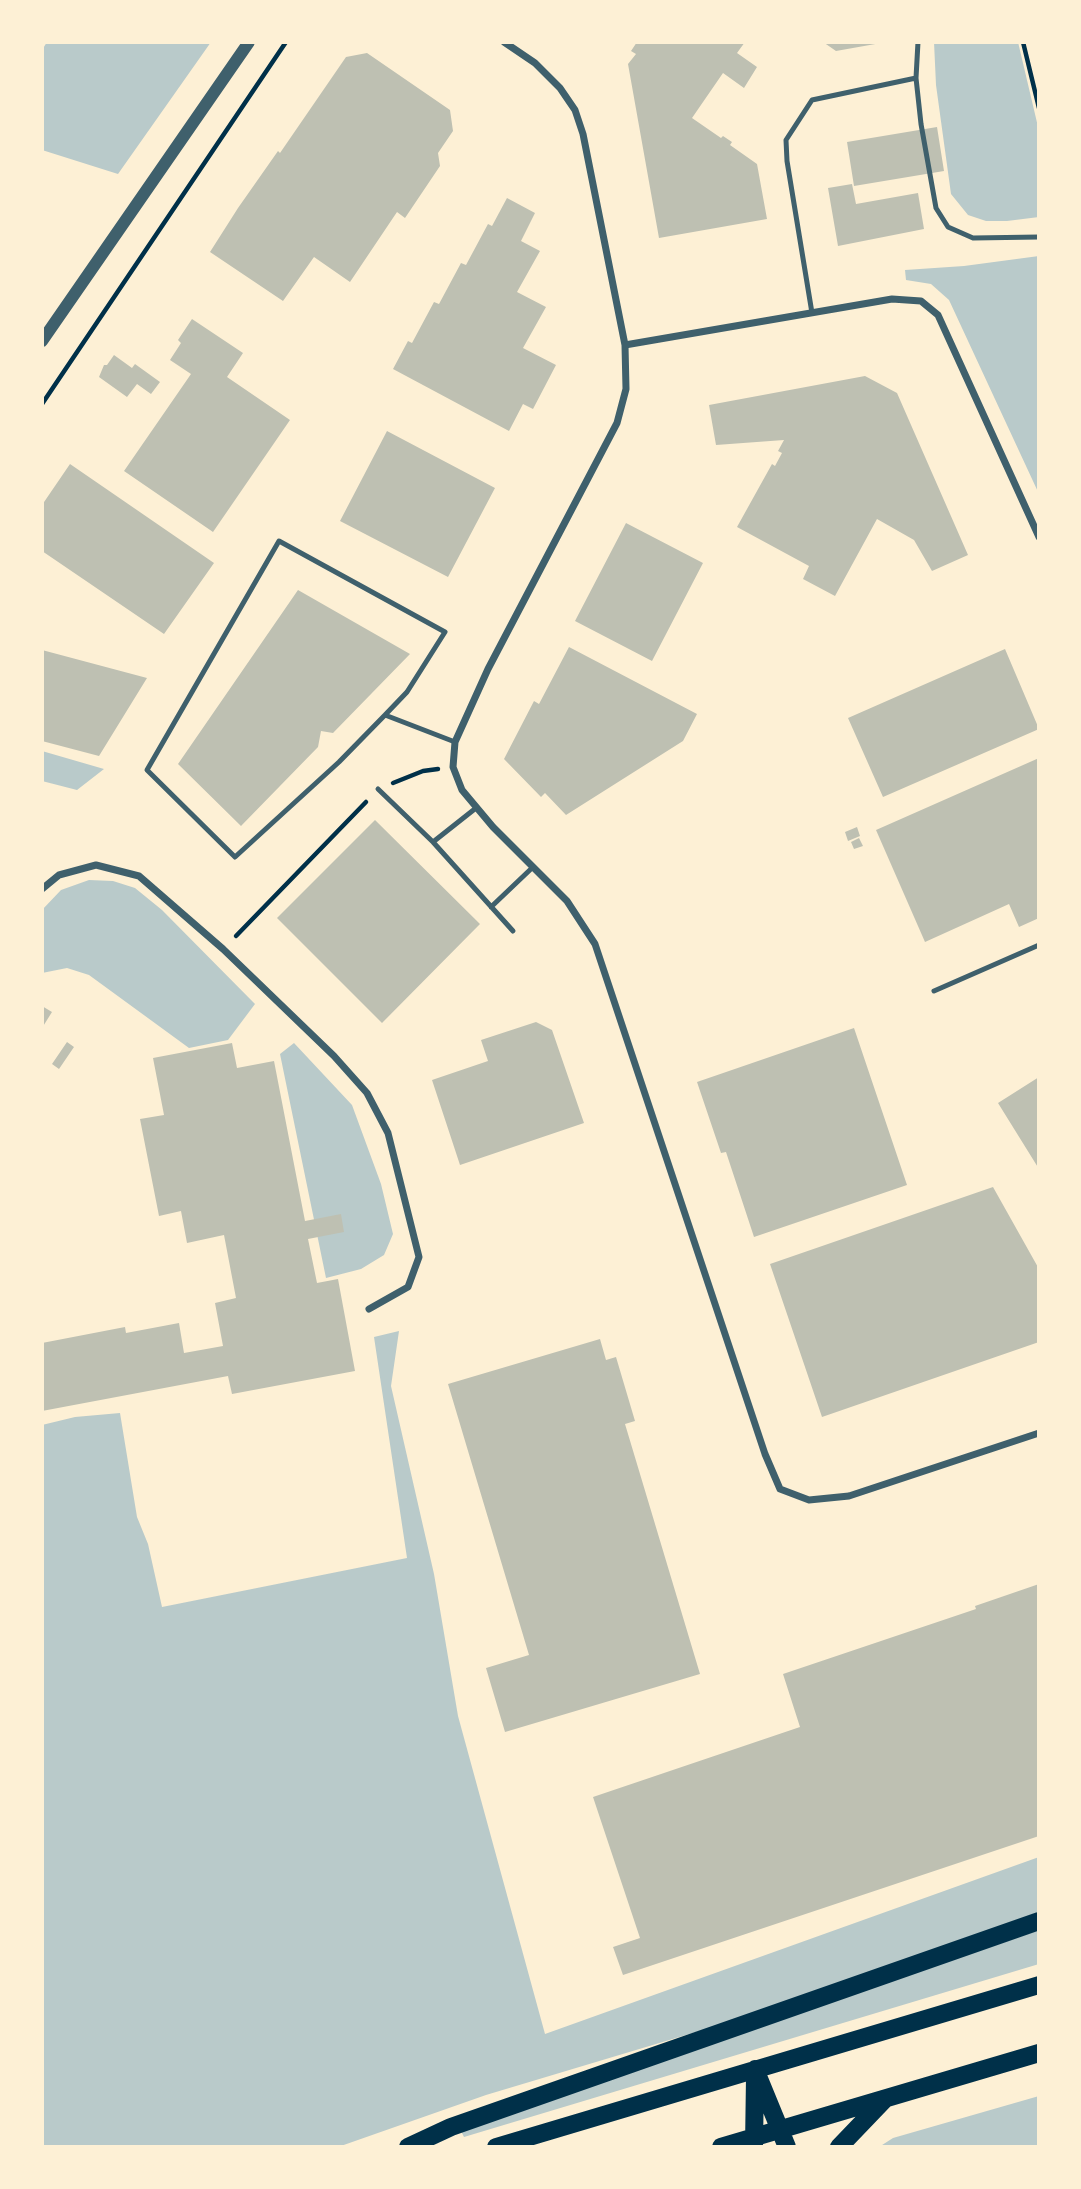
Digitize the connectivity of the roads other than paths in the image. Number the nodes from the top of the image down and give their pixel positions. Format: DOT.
graph roads {
  1 [pos="249,42"];
  2 [pos="504,42"];
  3 [pos="918,42"];
  4 [pos="916,78"];
  5 [pos="1039,237"];
  6 [pos="812,313"];
  7 [pos="42,341"];
  8 [pos="625,345"];
  9 [pos="1039,537"];
  10 [pos="385,715"];
  11 [pos="455,742"];
  12 [pos="378,789"];
  13 [pos="476,808"];
  14 [pos="433,842"];
  15 [pos="533,867"];
  16 [pos="42,889"];
  17 [pos="491,907"];
  18 [pos="513,931"];
  19 [pos="1039,945"];
  20 [pos="934,991"];
  21 [pos="369,1308"];
  22 [pos="1039,1433"];
  23 [pos="1039,1921"];
  24 [pos="1039,1985"];
  25 [pos="1039,2053"];
  26 [pos="755,2069"];
  27 [pos="886,2098"];
  28 [pos="780,2130"];
  29 [pos="753,2142"];
  30 [pos="408,2147"];
  31 [pos="496,2147"];
  32 [pos="721,2147"];
  33 [pos="787,2147"];
  34 [pos="839,2147"];
  1 -- 7 [label="street"];
  2 -- 8 [label="street"];
  3 -- 4 [label="lane"];
  4 -- 5 [label="lane"];
  4 -- 6 [label="lane"];
  6 -- 8 [label="street"];
  6 -- 9 [label="street"];
  8 -- 11 [label="street"];
  10 -- 10 [label="lane"];
  10 -- 11 [label="lane"];
  11 -- 13 [label="street"];
  12 -- 14 [label="lane"];
  13 -- 14 [label="lane"];
  13 -- 15 [label="street"];
  14 -- 17 [label="lane"];
  15 -- 17 [label="lane"];
  15 -- 22 [label="street"];
  16 -- 21 [label="street"];
  17 -- 18 [label="lane"];
  19 -- 20 [label="lane"];
  23 -- 30 [label="main road"];
  24 -- 26 [label="main road"];
  25 -- 27 [label="main road"];
  26 -- 28 [label="main road"];
  26 -- 29 [label="main road"];
  26 -- 31 [label="main road"];
  27 -- 28 [label="main road"];
  27 -- 34 [label="main road"];
  28 -- 29 [label="main road"];
  28 -- 33 [label="main road"];
  29 -- 32 [label="main road"];
}
